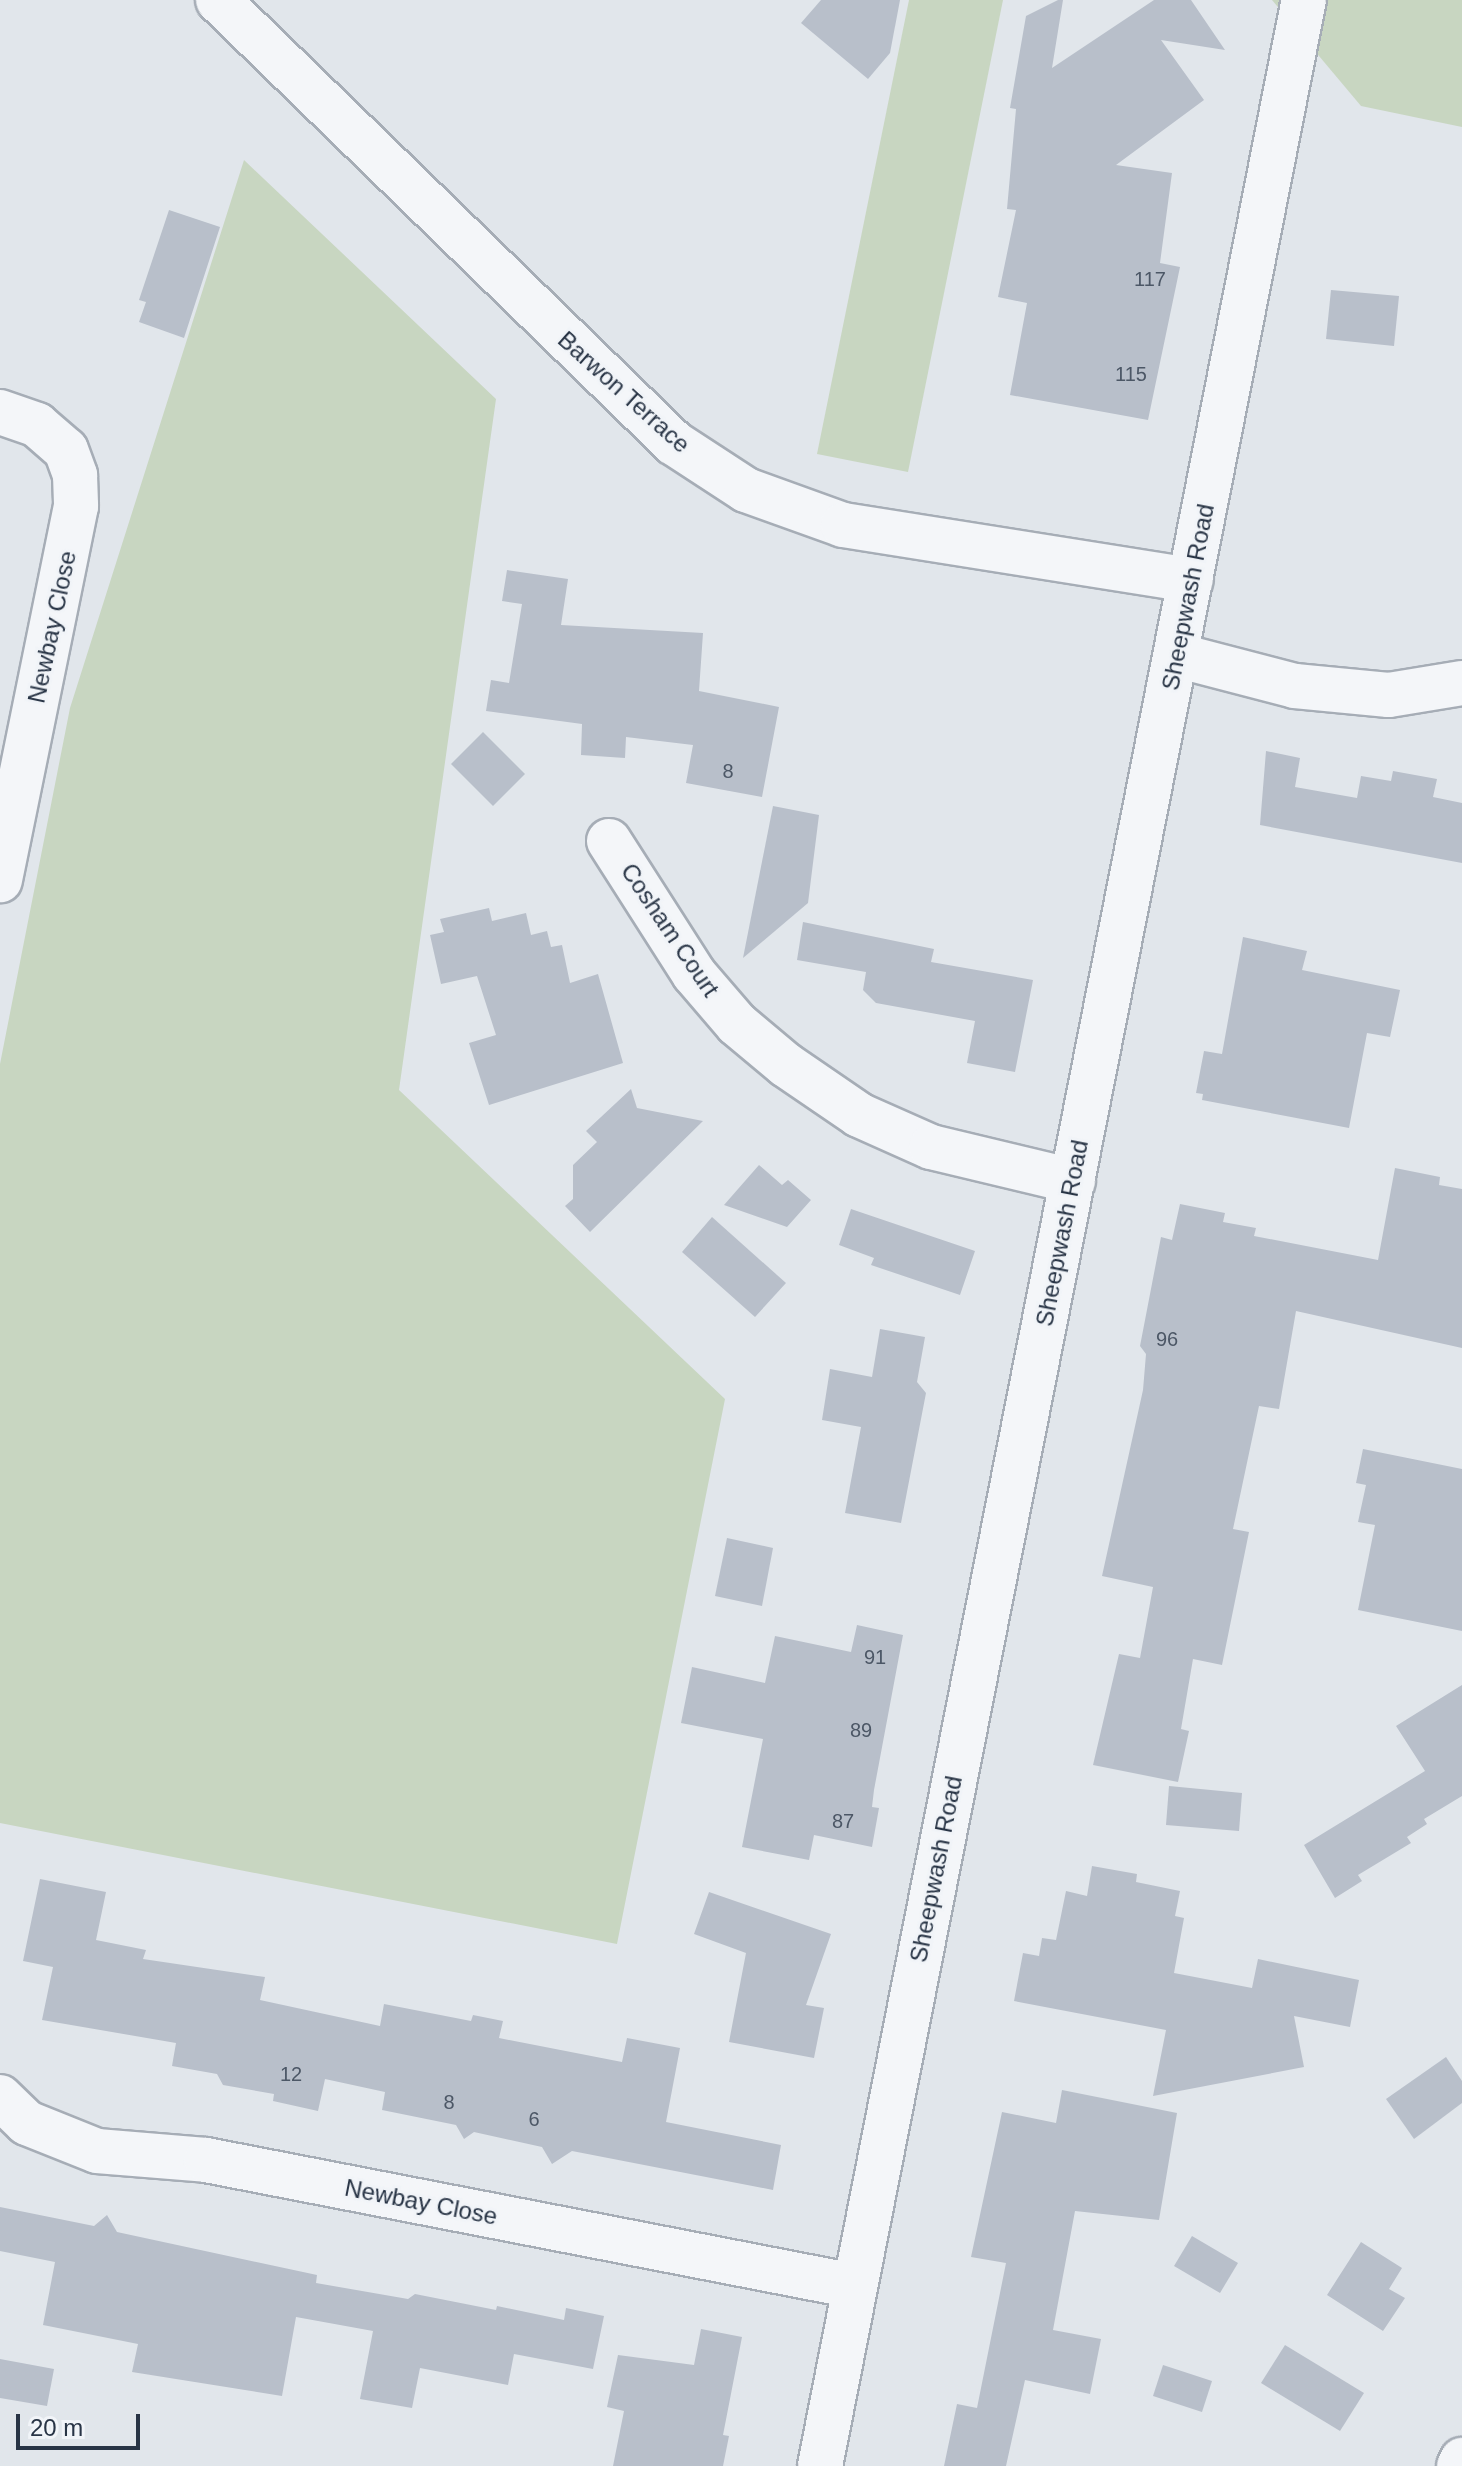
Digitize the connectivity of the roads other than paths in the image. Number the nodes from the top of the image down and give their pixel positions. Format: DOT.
graph roads {
  1 [pos="218,0"];
  2 [pos="1304,0"];
  3 [pos="0,412"];
  4 [pos="1191,580"];
  5 [pos="1176,655"];
  6 [pos="1462,683"];
  7 [pos="609,841"];
  8 [pos="0,880"];
  9 [pos="1073,1181"];
  10 [pos="0,2097"];
  11 [pos="854,2286"];
  12 [pos="1462,2460"];
  13 [pos="820,2466"];
  14 [pos="1459,2466"];
  1 -- 4 [label="street, Barwon Terrace"];
  2 -- 4 [label="street, Sheepwash Road"];
  3 -- 8 [label="street, Newbay Close"];
  4 -- 5 [label="street, Sheepwash Road"];
  5 -- 6 [label="street"];
  5 -- 9 [label="street, Sheepwash Road"];
  7 -- 9 [label="street, Cosham Court"];
  9 -- 11 [label="street, Sheepwash Road"];
  10 -- 11 [label="street, Newbay Close"];
  11 -- 13 [label="street, Sheepwash Road"];
  12 -- 14 [label="street"];
}
